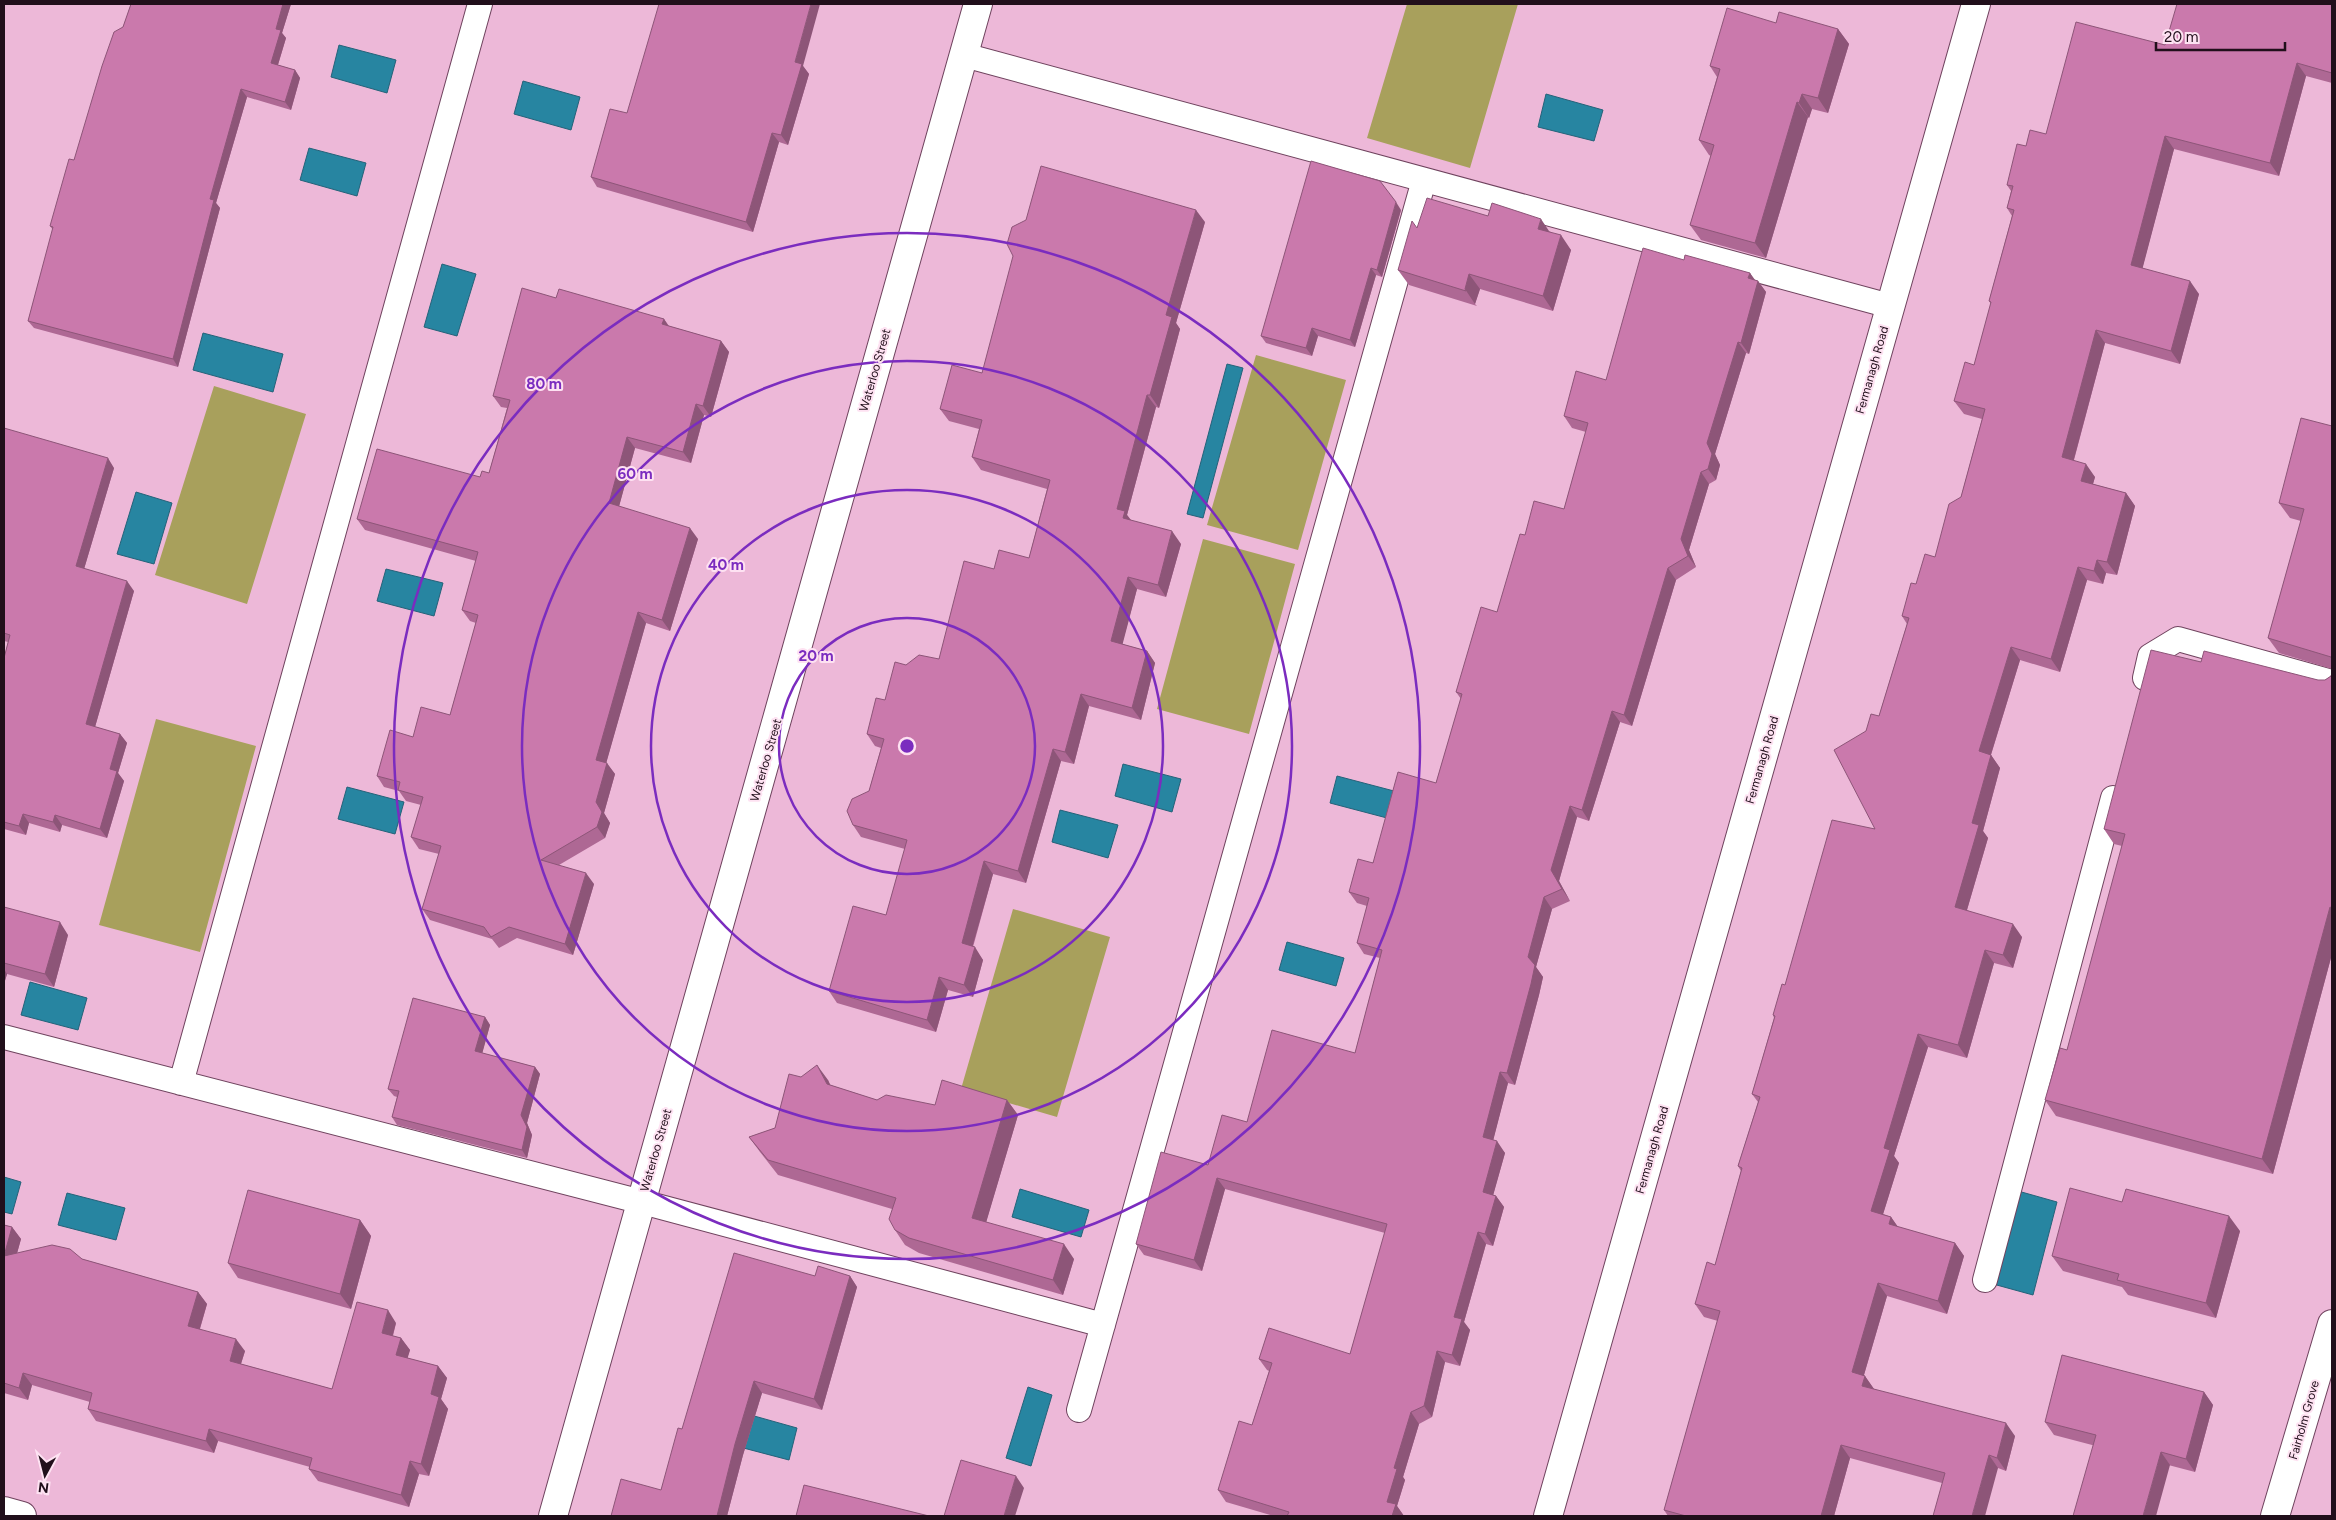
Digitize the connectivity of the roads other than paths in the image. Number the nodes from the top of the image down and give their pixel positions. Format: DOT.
graph roads {
  1 [pos="480,4"];
  2 [pos="978,4"];
  3 [pos="1976,4"];
  4 [pos="964,55"];
  5 [pos="1424,180"];
  6 [pos="1890,306"];
  7 [pos="2332,682"];
  8 [pos="2140,695"];
  9 [pos="2117,781"];
  10 [pos="4,1037"];
  11 [pos="181,1083"];
  12 [pos="642,1202"];
  13 [pos="1985,1280"];
  14 [pos="2332,1324"];
  15 [pos="1103,1326"];
  16 [pos="1079,1410"];
  17 [pos="4,1511"];
  18 [pos="22,1516"];
  19 [pos="553,1516"];
  20 [pos="1548,1516"];
  21 [pos="2275,1516"];
  1 -- 11 [label="lane"];
  2 -- 4 [label="street, Waterloo Street"];
  3 -- 6 [label="street, Fermanagh Road"];
  4 -- 5 [label="lane"];
  4 -- 12 [label="street, Waterloo Street"];
  5 -- 6 [label="lane"];
  5 -- 15 [label="lane"];
  6 -- 20 [label="street, Fermanagh Road"];
  7 -- 8 [label="lane"];
  9 -- 13 [label="lane"];
  10 -- 11 [label="lane"];
  11 -- 12 [label="lane"];
  12 -- 15 [label="lane"];
  12 -- 19 [label="street, Waterloo Street"];
  14 -- 21 [label="street, Fairholm Grove"];
  15 -- 16 [label="lane"];
  17 -- 18 [label="street"];
}
